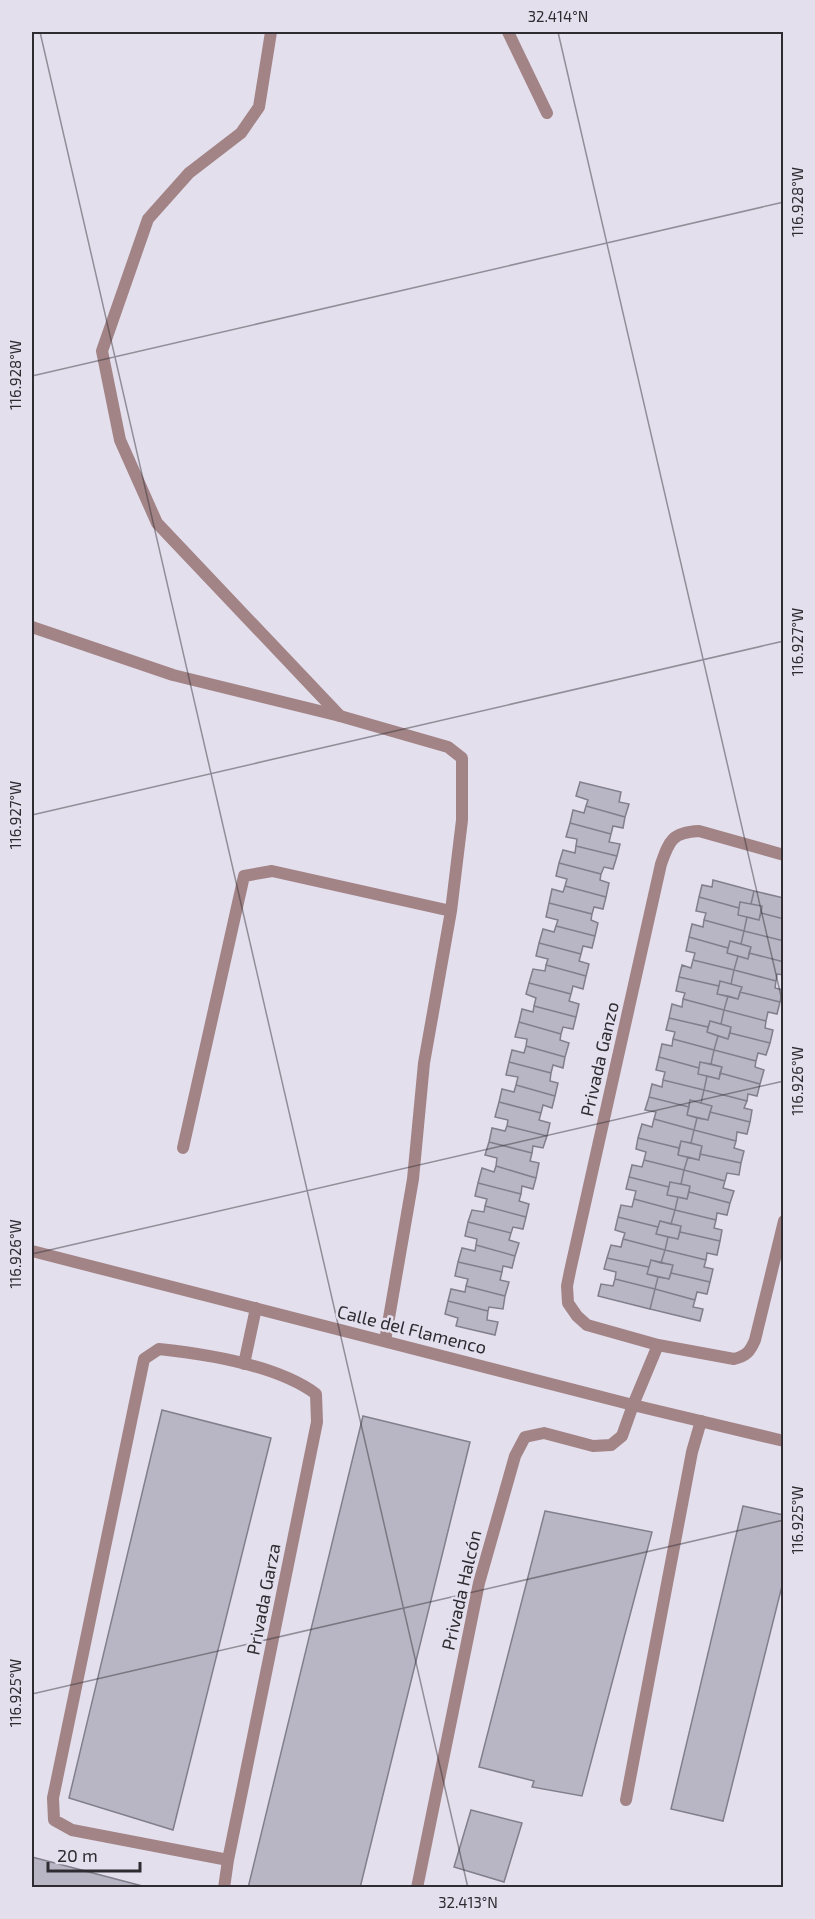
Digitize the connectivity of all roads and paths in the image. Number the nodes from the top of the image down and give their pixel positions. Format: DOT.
graph roads {
  1 [pos="271,32"];
  2 [pos="508,32"];
  3 [pos="547,113"];
  4 [pos="32,627"];
  5 [pos="340,716"];
  6 [pos="783,855"];
  7 [pos="451,911"];
  8 [pos="183,1148"];
  9 [pos="783,1221"];
  10 [pos="32,1251"];
  11 [pos="256,1308"];
  12 [pos="385,1341"];
  13 [pos="658,1345"];
  14 [pos="244,1364"];
  15 [pos="633,1405"];
  16 [pos="701,1421"];
  17 [pos="783,1441"];
  18 [pos="626,1800"];
  19 [pos="228,1860"];
  20 [pos="224,1887"];
  21 [pos="417,1887"];
  1 -- 5 [label="street"];
  2 -- 3 [label="street"];
  4 -- 5 [label="street"];
  5 -- 7 [label="street"];
  6 -- 13 [label="street, Privada Ganzo"];
  7 -- 8 [label="street"];
  7 -- 12 [label="street"];
  9 -- 13 [label="street, Privada Ganzo"];
  10 -- 11 [label="street, Calle del Flamenco"];
  11 -- 12 [label="street, Calle del Flamenco"];
  11 -- 14 [label="street"];
  12 -- 15 [label="street, Calle del Flamenco"];
  13 -- 15 [label="street"];
  14 -- 19 [label="street, Privada Garza"];
  14 -- 19 [label="street, Privada Garza"];
  15 -- 16 [label="street, Calle del Flamenco"];
  15 -- 21 [label="street, Privada Halcón"];
  16 -- 17 [label="street, Calle del Flamenco"];
  16 -- 18 [label="street"];
  19 -- 20 [label="street, Privada Garza"];
}
